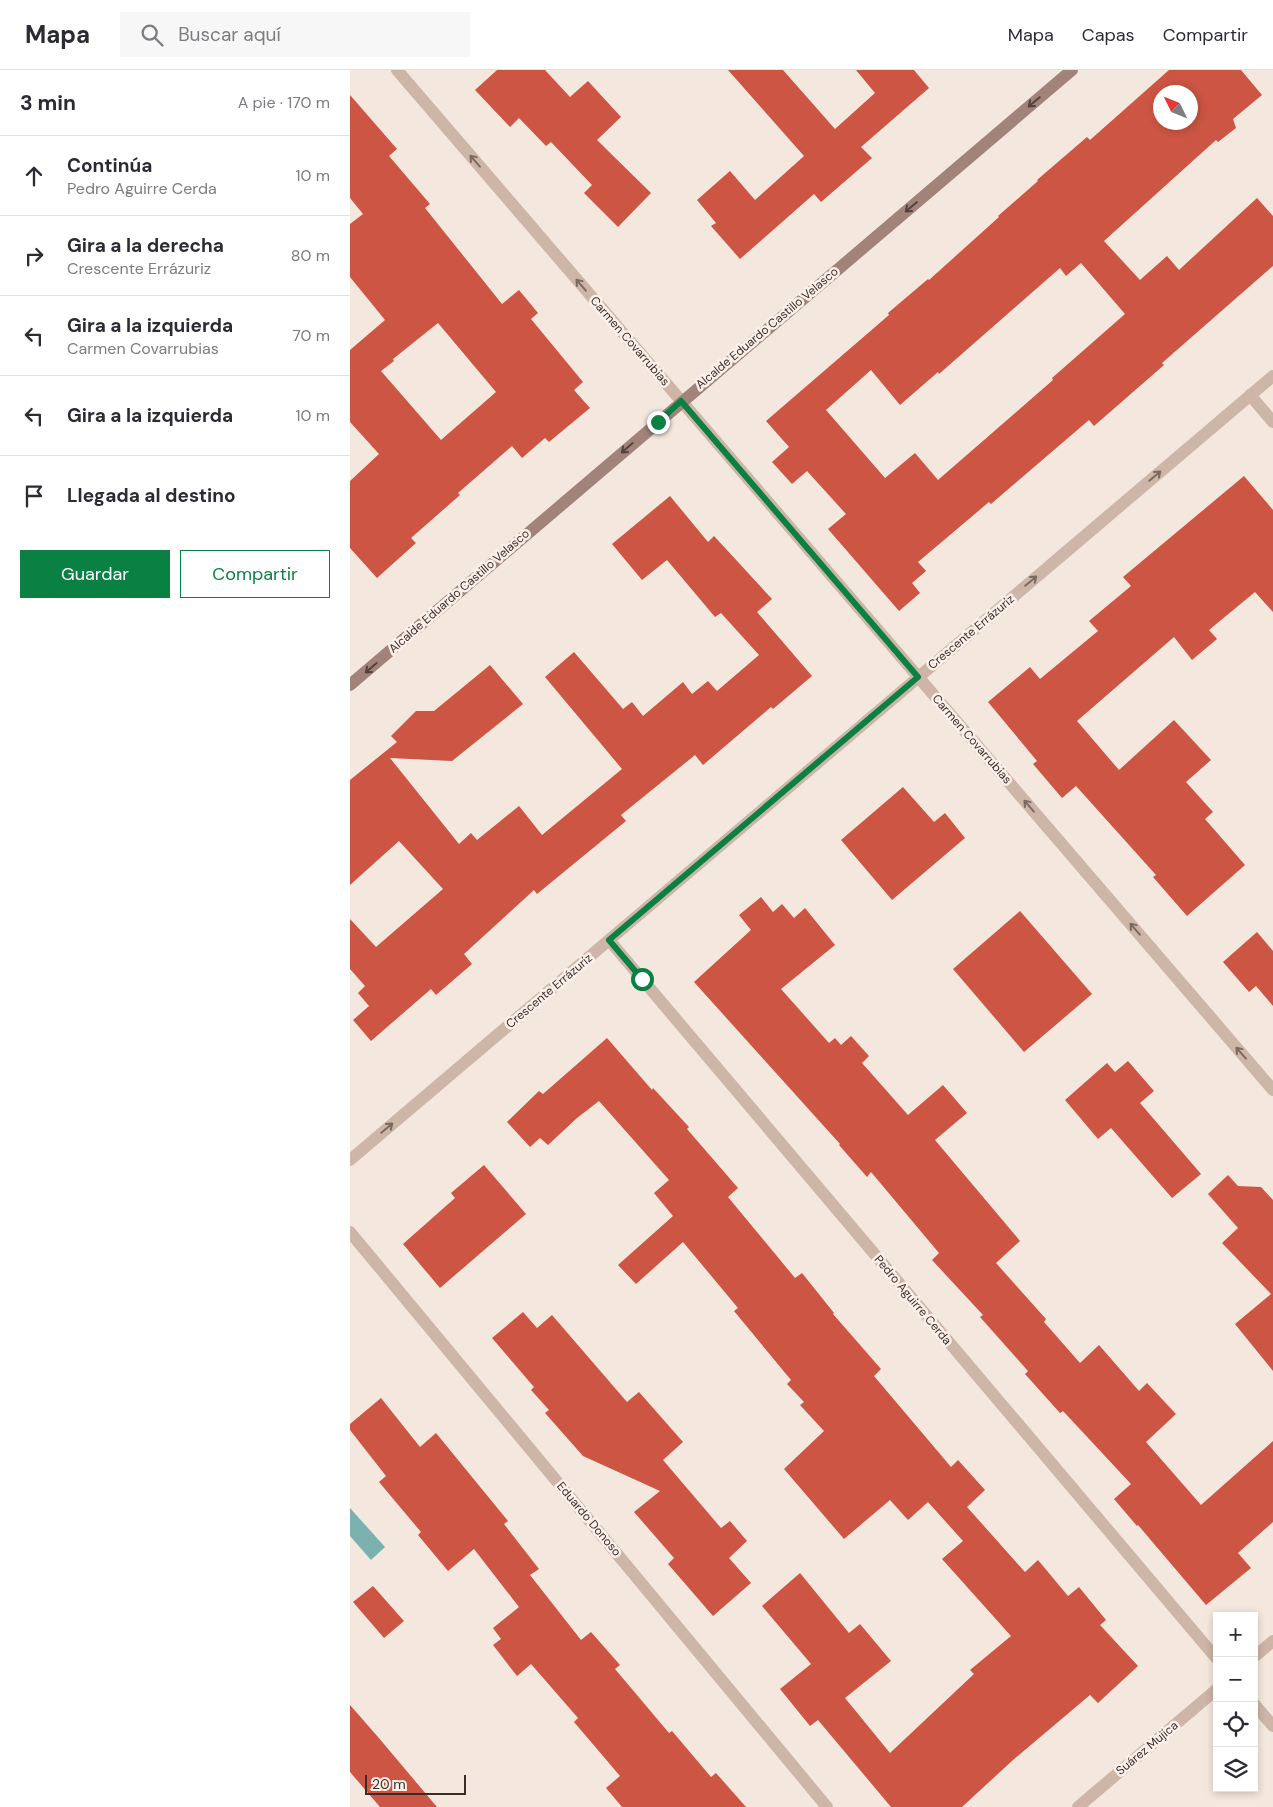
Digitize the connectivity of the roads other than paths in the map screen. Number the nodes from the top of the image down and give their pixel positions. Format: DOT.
graph roads {
  1 [pos="397,70"];
  2 [pos="1072,70"];
  3 [pos="1273,376"];
  4 [pos="1250,395"];
  5 [pos="681,401"];
  6 [pos="1273,422"];
  7 [pos="918,677"];
  8 [pos="350,685"];
  9 [pos="609,940"];
  10 [pos="1273,1090"];
  11 [pos="350,1160"];
  12 [pos="350,1232"];
  13 [pos="1273,1641"];
  14 [pos="1258,1654"];
  15 [pos="1215,1657"];
  16 [pos="1213,1692"];
  17 [pos="1258,1709"];
  18 [pos="1273,1726"];
  19 [pos="827,1807"];
  20 [pos="1078,1807"];
  5 -- 1 [label="street, Carmen Covarrubias, one-way"];
  2 -- 5 [label="main road, Alcalde Eduardo Castillo Velasco, one-way"];
  3 -- 4 [label="street, Crescente Errázuriz"];
  4 -- 6 [label="street"];
  7 -- 4 [label="street, Crescente Errázuriz, one-way"];
  5 -- 7 [label="street, Carmen Covarrubias"];
  5 -- 8 [label="main road, Alcalde Eduardo Castillo Velasco, one-way"];
  7 -- 9 [label="street, Crescente Errázuriz"];
  10 -- 7 [label="street, Carmen Covarrubias, one-way"];
  11 -- 9 [label="street, Crescente Errázuriz, one-way"];
  9 -- 15 [label="street, Pedro Aguirre Cerda"];
  12 -- 19 [label="street, Eduardo Donoso"];
  13 -- 14 [label="street"];
  16 -- 20 [label="street, Suárez Mujica"];
  17 -- 18 [label="street"];
}
